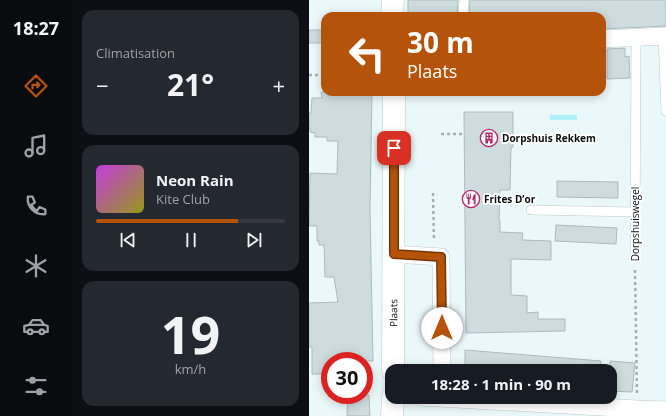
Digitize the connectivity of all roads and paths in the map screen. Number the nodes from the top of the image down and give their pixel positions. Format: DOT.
graph roads {
  1 [pos="393,0"];
  2 [pos="464,0"];
  3 [pos="392,12"];
  4 [pos="463,12"];
  5 [pos="665,36"];
  6 [pos="636,38"];
  7 [pos="606,39"];
  8 [pos="309,75"];
  9 [pos="321,76"];
  10 [pos="394,96"];
  11 [pos="666,111"];
  12 [pos="441,134"];
  13 [pos="465,134"];
  14 [pos="433,193"];
  15 [pos="531,210"];
  16 [pos="635,212"];
  17 [pos="434,238"];
  18 [pos="394,254"];
  19 [pos="635,257"];
  20 [pos="393,364"];
  21 [pos="442,364"];
  22 [pos="393,404"];
  23 [pos="549,404"];
  24 [pos="637,409"];
  25 [pos="666,410"];
  26 [pos="392,416"];
  1 -- 3 [label="main road"];
  2 -- 4 [label="lane"];
  5 -- 6 [label="street"];
  5 -- 11 [label="lane"];
  6 -- 7 [label="street"];
  6 -- 16 [label="lane, Dorpshuiswegel"];
  8 -- 9 [label="path"];
  10 -- 18 [label="main road, Plaats"];
  12 -- 13 [label="path"];
  14 -- 17 [label="path"];
  15 -- 16 [label="lane"];
  16 -- 19 [label="lane, Dorpshuiswegel"];
  18 -- 20 [label="main road, Plaats"];
  18 -- 21 [label="street"];
  19 -- 24 [label="path, Dorpshuiswegel"];
  22 -- 26 [label="main road"];
  23 -- 24 [label="street"];
  24 -- 25 [label="street"];
}
